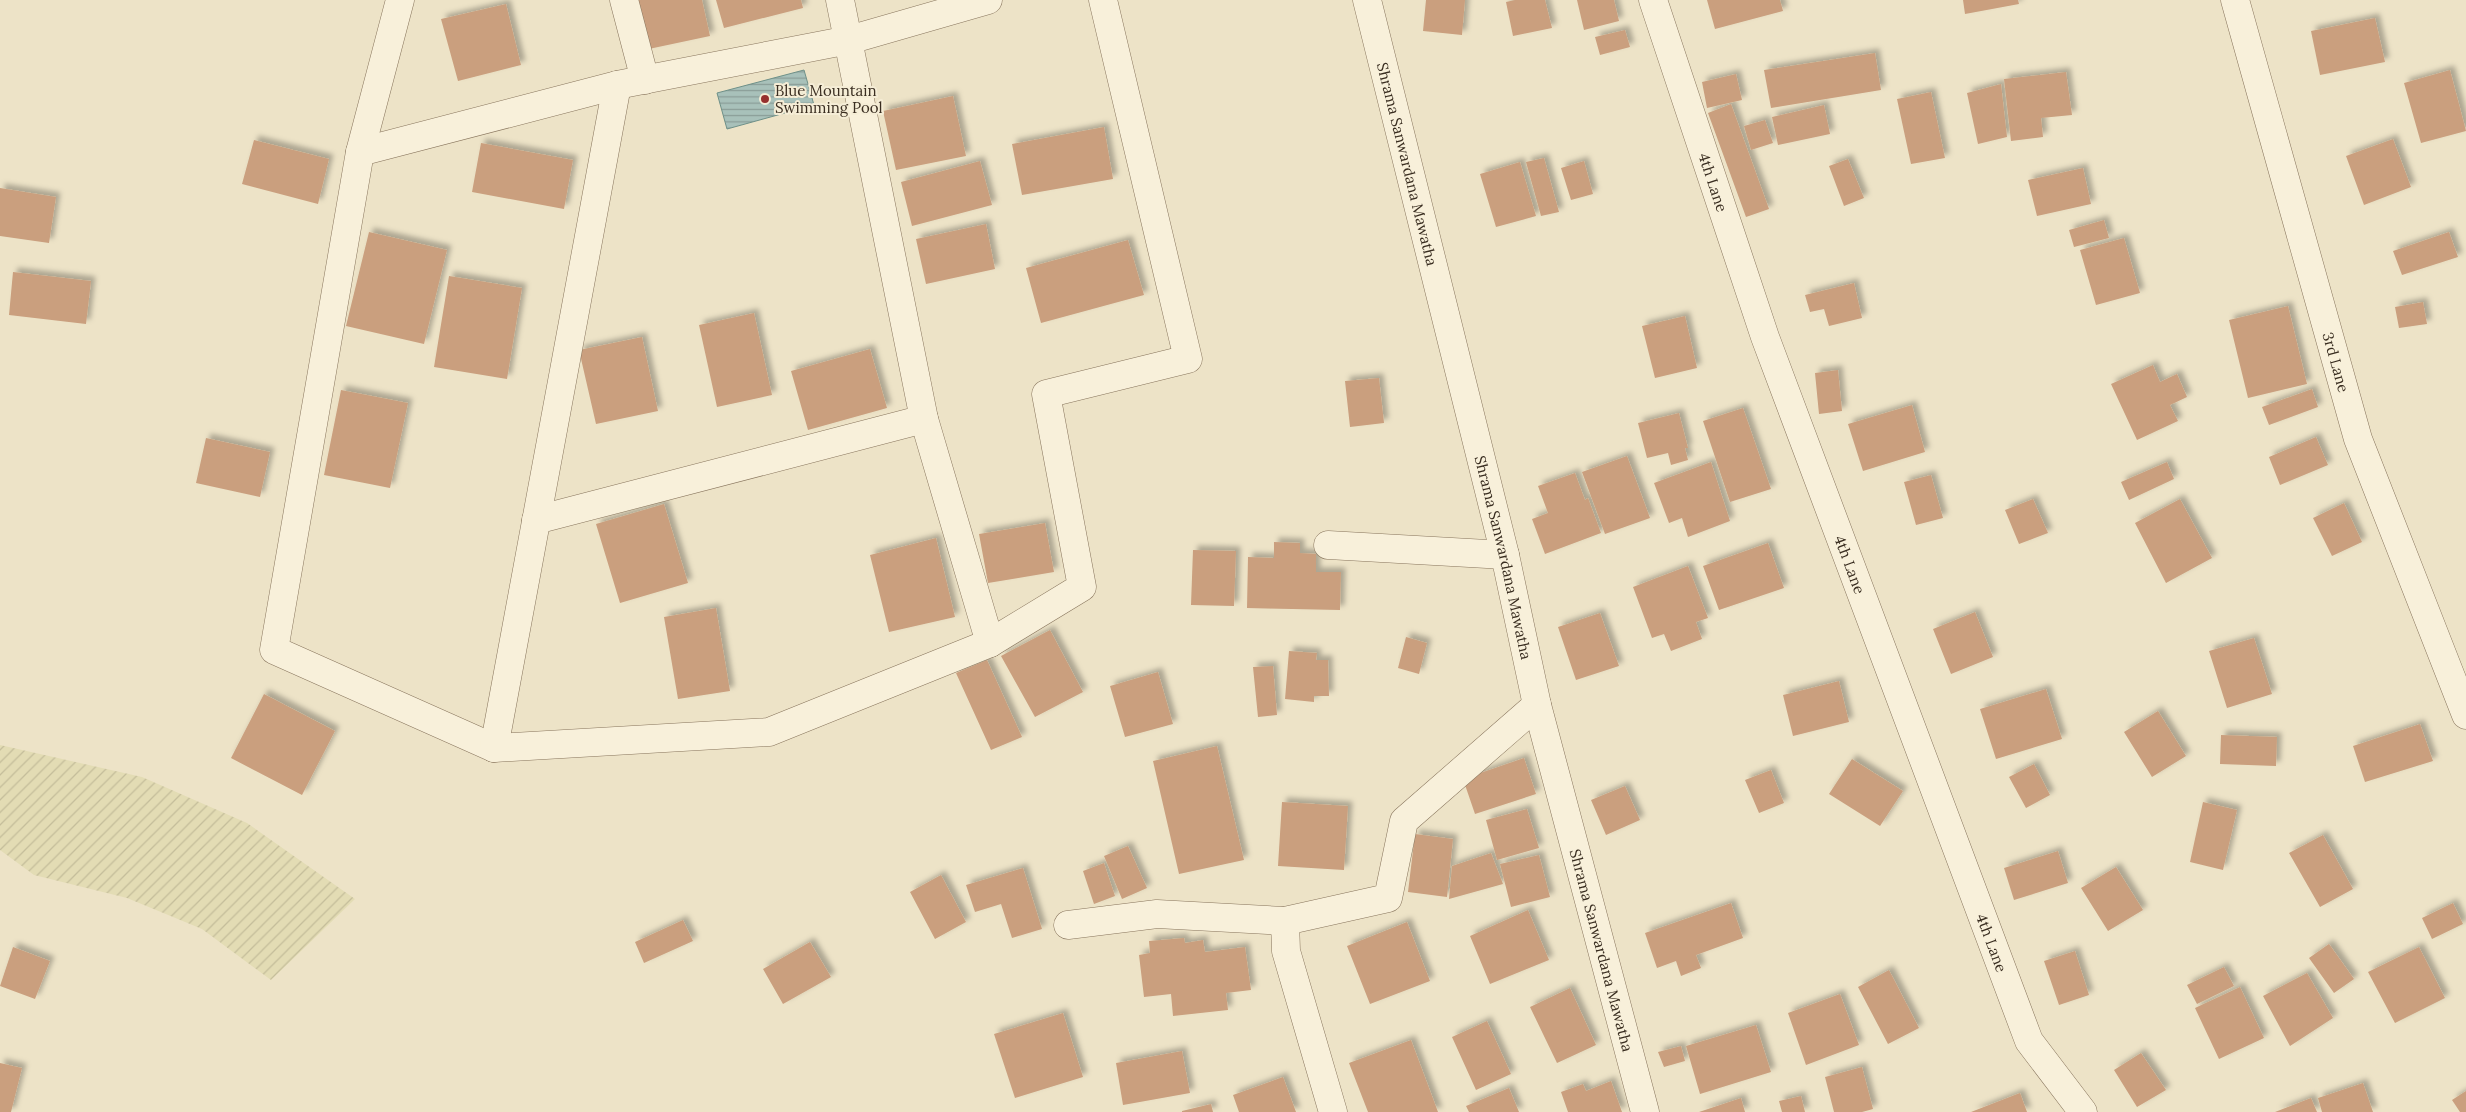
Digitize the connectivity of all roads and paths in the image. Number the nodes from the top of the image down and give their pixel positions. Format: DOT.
graph roads {
  1 [pos="400,0"];
  2 [pos="624,0"];
  3 [pos="840,0"];
  4 [pos="988,0"];
  5 [pos="1103,0"];
  6 [pos="1367,0"];
  7 [pos="1652,0"];
  8 [pos="2234,0"];
  9 [pos="849,40"];
  10 [pos="645,80"];
  11 [pos="617,85"];
  12 [pos="360,152"];
  13 [pos="924,419"];
  14 [pos="536,520"];
  15 [pos="1328,545"];
  16 [pos="1505,555"];
  17 [pos="990,643"];
  18 [pos="1537,705"];
  19 [pos="2466,715"];
  20 [pos="494,748"];
  21 [pos="1285,922"];
  22 [pos="1068,925"];
  23 [pos="1333,1112"];
  24 [pos="1645,1112"];
  25 [pos="2083,1112"];
  1 -- 12 [label="street"];
  2 -- 10 [label="street"];
  3 -- 9 [label="street"];
  4 -- 9 [label="street"];
  5 -- 17 [label="street"];
  6 -- 16 [label="street, Shrama Sanwardana Mawatha"];
  7 -- 25 [label="street, 4th Lane"];
  8 -- 19 [label="street, 3rd Lane"];
  9 -- 10 [label="street"];
  9 -- 13 [label="street"];
  10 -- 11 [label="street"];
  11 -- 12 [label="street"];
  11 -- 14 [label="street"];
  12 -- 20 [label="street"];
  13 -- 14 [label="street"];
  13 -- 17 [label="street"];
  14 -- 20 [label="street"];
  15 -- 16 [label="street"];
  16 -- 18 [label="street, Shrama Sanwardana Mawatha"];
  17 -- 20 [label="street"];
  18 -- 21 [label="street"];
  18 -- 24 [label="street, Shrama Sanwardana Mawatha"];
  21 -- 22 [label="street"];
  21 -- 23 [label="street"];
}
